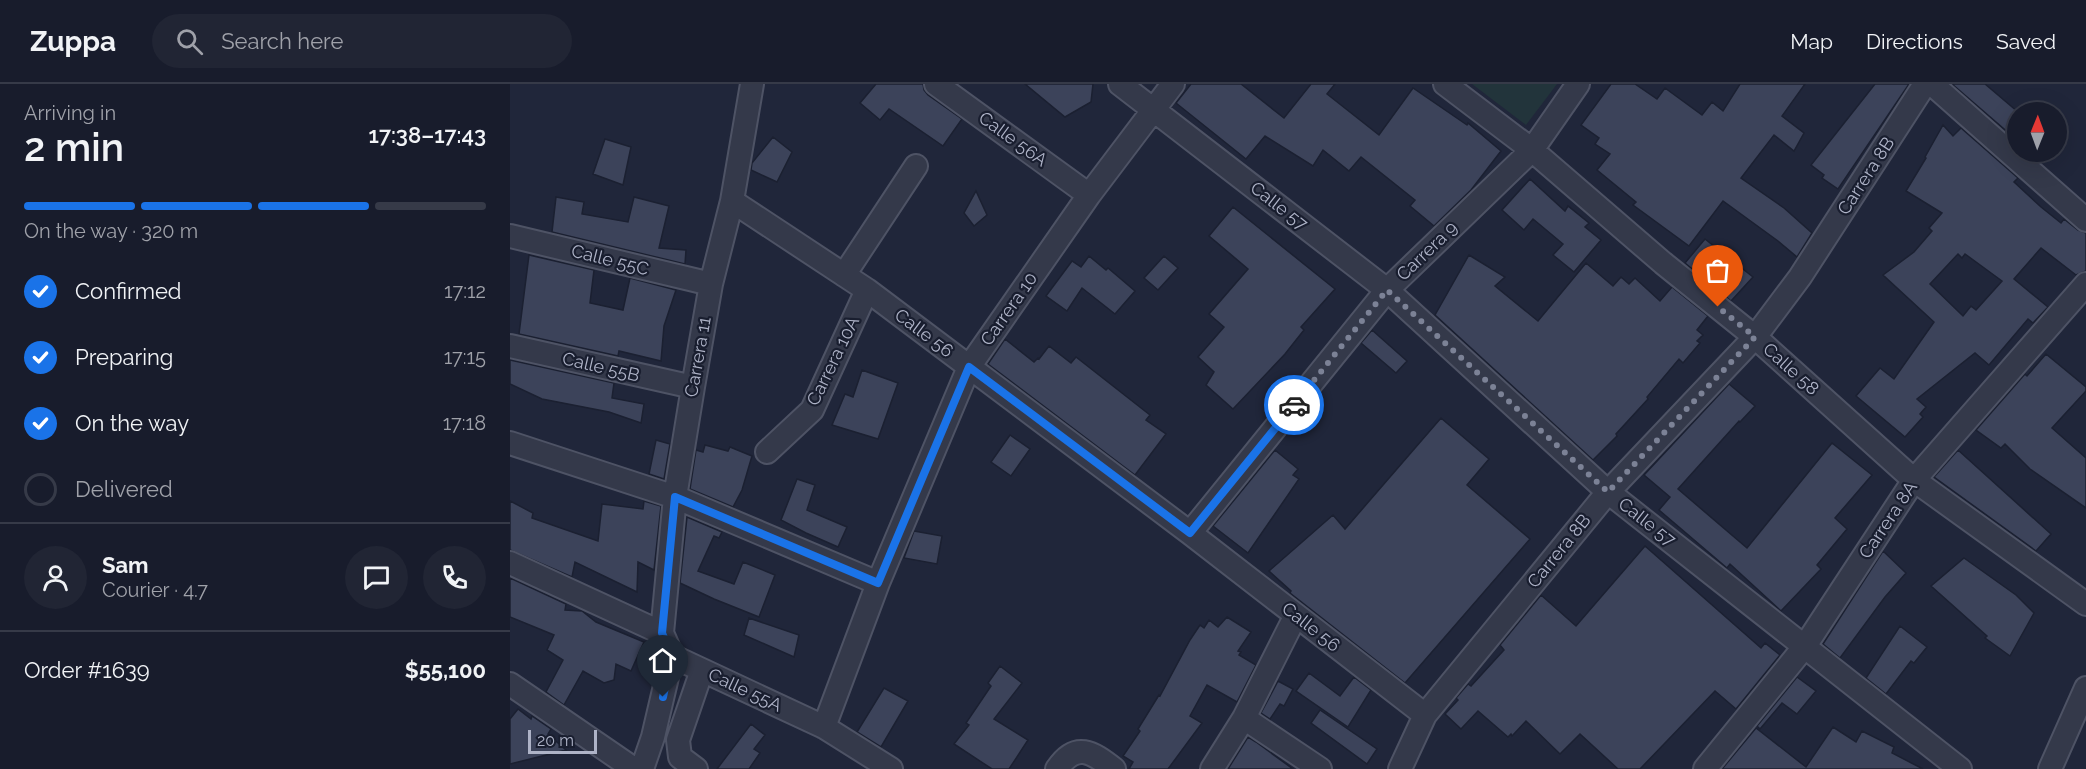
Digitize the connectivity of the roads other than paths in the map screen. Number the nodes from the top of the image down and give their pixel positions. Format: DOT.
graph roads {
  1 [pos="752,84"];
  2 [pos="936,84"];
  3 [pos="1120,84"];
  4 [pos="1173,84"];
  5 [pos="1445,84"];
  6 [pos="1578,84"];
  7 [pos="1925,84"];
  8 [pos="1932,84"];
  9 [pos="1155,109"];
  10 [pos="1532,150"];
  11 [pos="916,166"];
  12 [pos="1089,195"];
  13 [pos="732,201"];
  14 [pos="2086,220"];
  15 [pos="510,236"];
  16 [pos="844,275"];
  17 [pos="711,284"];
  18 [pos="2086,284"];
  19 [pos="867,290"];
  20 [pos="1387,290"];
  21 [pos="1755,337"];
  22 [pos="510,346"];
  23 [pos="969,367"];
  24 [pos="693,387"];
  25 [pos="510,443"];
  26 [pos="767,452"];
  27 [pos="1914,480"];
  28 [pos="1608,492"];
  29 [pos="675,497"];
  30 [pos="1190,533"];
  31 [pos="510,563"];
  32 [pos="878,583"];
  33 [pos="2086,604"];
  34 [pos="1296,615"];
  35 [pos="662,633"];
  36 [pos="1805,646"];
  37 [pos="672,656"];
  38 [pos="702,670"];
  39 [pos="510,684"];
  40 [pos="2086,688"];
  41 [pos="1425,715"];
  42 [pos="1244,718"];
  43 [pos="824,727"];
  44 [pos="634,769"];
  45 [pos="642,769"];
  46 [pos="696,769"];
  47 [pos="891,769"];
  48 [pos="1057,769"];
  49 [pos="1114,769"];
  50 [pos="1212,769"];
  51 [pos="1320,769"];
  52 [pos="1400,769"];
  53 [pos="1705,769"];
  54 [pos="1960,769"];
  55 [pos="2050,769"];
  1 -- 13 [label="street, Carrera 11"];
  2 -- 12 [label="street, Calle 56A"];
  3 -- 9 [label="street, Calle 57"];
  4 -- 9 [label="street, Carrera 10"];
  5 -- 10 [label="street, Calle 58"];
  6 -- 10 [label="street, Carrera 9"];
  7 -- 21 [label="street, Carrera 8B"];
  8 -- 14 [label="street"];
  9 -- 12 [label="street, Carrera 10"];
  9 -- 20 [label="street, Calle 57"];
  10 -- 20 [label="street, Carrera 9"];
  10 -- 21 [label="street, Calle 58"];
  11 -- 16 [label="street"];
  12 -- 23 [label="street, Carrera 10"];
  13 -- 16 [label="street, Calle 56"];
  13 -- 17 [label="street, Carrera 11"];
  15 -- 17 [label="street, Calle 55C"];
  16 -- 19 [label="street, Calle 56"];
  17 -- 24 [label="street, Carrera 11"];
  18 -- 27 [label="street, Carrera 8A"];
  19 -- 23 [label="street, Calle 56"];
  19 -- 26 [label="street, Carrera 10A"];
  20 -- 28 [label="street, Calle 57"];
  20 -- 30 [label="street, Carrera 9"];
  21 -- 27 [label="street, Calle 58"];
  21 -- 28 [label="street, Carrera 8B"];
  22 -- 24 [label="street, Calle 55B"];
  23 -- 30 [label="street, Calle 56"];
  23 -- 32 [label="street, Carrera 10"];
  24 -- 29 [label="street, Carrera 11"];
  25 -- 29 [label="street"];
  27 -- 33 [label="street, Calle 58"];
  27 -- 36 [label="street, Carrera 8A"];
  28 -- 36 [label="street, Calle 57"];
  28 -- 41 [label="street, Carrera 8B"];
  29 -- 32 [label="street"];
  29 -- 35 [label="street, Carrera 11"];
  30 -- 34 [label="street, Calle 56"];
  31 -- 35 [label="street"];
  32 -- 43 [label="street, Carrera 10"];
  34 -- 41 [label="street, Calle 56"];
  34 -- 42 [label="street"];
  35 -- 37 [label="street"];
  36 -- 53 [label="street, Carrera 8A"];
  36 -- 54 [label="street, Calle 57"];
  37 -- 38 [label="street, Calle 55A"];
  37 -- 45 [label="street"];
  38 -- 43 [label="street, Calle 55A"];
  38 -- 46 [label="street"];
  39 -- 44 [label="street"];
  40 -- 55 [label="street"];
  41 -- 52 [label="street, Carrera 8B"];
  42 -- 50 [label="street"];
  42 -- 51 [label="street"];
  43 -- 47 [label="street, Calle 55A"];
  48 -- 49 [label="street"];
}
